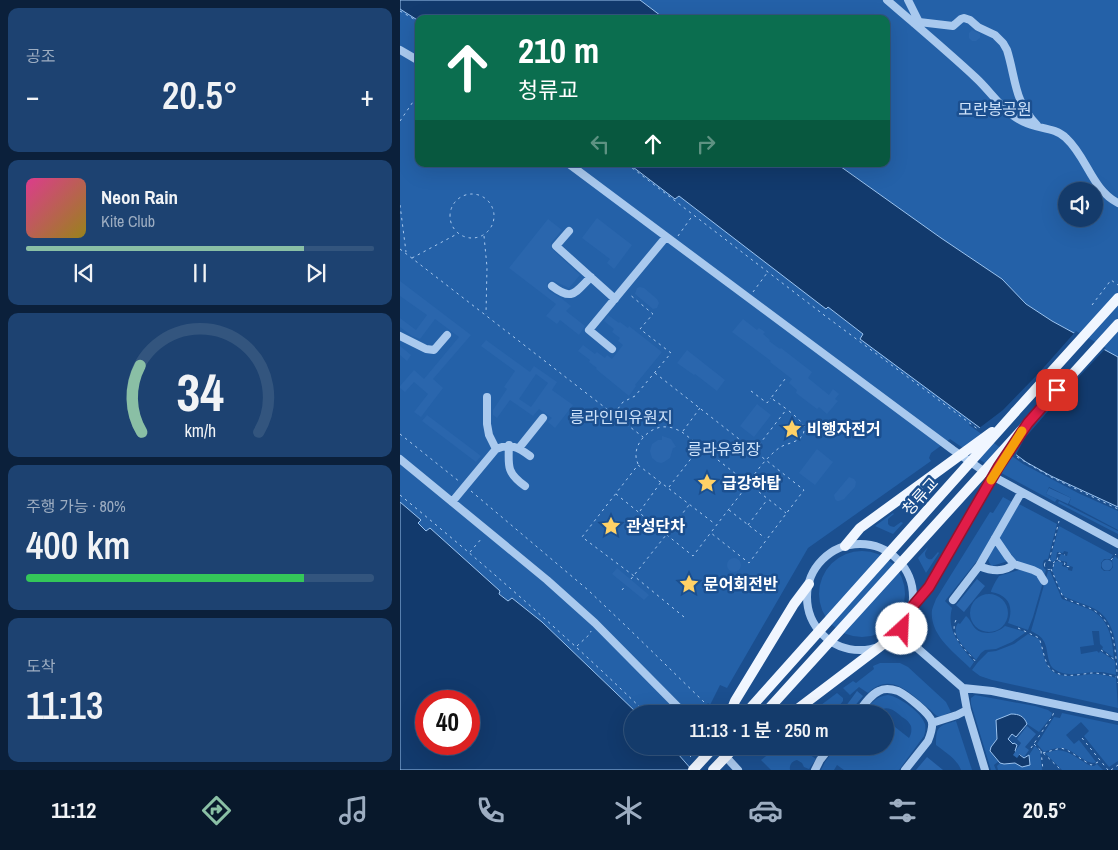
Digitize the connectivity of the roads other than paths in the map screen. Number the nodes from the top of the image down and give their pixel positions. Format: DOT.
graph roads {
  1 [pos="887,0"];
  2 [pos="908,0"];
  3 [pos="917,22"];
  4 [pos="400,50"];
  5 [pos="415,59"];
  6 [pos="1037,126"];
  7 [pos="573,167"];
  8 [pos="1118,203"];
  9 [pos="569,231"];
  10 [pos="666,236"];
  11 [pos="591,277"];
  12 [pos="552,286"];
  13 [pos="1118,298"];
  14 [pos="615,299"];
  15 [pos="1118,324"];
  16 [pos="447,335"];
  17 [pos="400,336"];
  18 [pos="612,349"];
  19 [pos="487,397"];
  20 [pos="1015,412"];
  21 [pos="543,418"];
  22 [pos="1028,423"];
  23 [pos="509,445"];
  24 [pos="519,448"];
  25 [pos="496,449"];
  26 [pos="530,456"];
  27 [pos="400,459"];
  28 [pos="525,486"];
  29 [pos="1021,492"];
  30 [pos="452,502"];
  31 [pos="995,538"];
  32 [pos="1118,544"];
  33 [pos="845,546"];
  34 [pos="1014,564"];
  35 [pos="979,566"];
  36 [pos="1044,581"];
  37 [pos="809,584"];
  38 [pos="953,600"];
  39 [pos="912,607"];
  40 [pos="899,632"];
  41 [pos="882,645"];
  42 [pos="960,686"];
  43 [pos="676,705"];
  44 [pos="734,705"];
  45 [pos="753,705"];
  46 [pos="772,705"];
  47 [pos="803,705"];
  48 [pos="865,705"];
  49 [pos="967,710"];
  50 [pos="1118,717"];
  51 [pos="932,723"];
  52 [pos="707,755"];
  53 [pos="724,755"];
  54 [pos="727,755"];
  55 [pos="824,755"];
  56 [pos="693,770"];
  57 [pos="713,770"];
  58 [pos="738,770"];
  59 [pos="815,770"];
  60 [pos="905,770"];
  61 [pos="986,770"];
  1 -- 3 [label="street"];
  2 -- 3 [label="street"];
  3 -- 6 [label="street"];
  3 -- 6 [label="street"];
  4 -- 5 [label="street"];
  6 -- 8 [label="street"];
  7 -- 10 [label="street"];
  9 -- 11 [label="street"];
  10 -- 14 [label="street"];
  10 -- 29 [label="street"];
  11 -- 12 [label="street"];
  11 -- 14 [label="street"];
  13 -- 20 [label="main road, 청류교"];
  14 -- 18 [label="street"];
  15 -- 22 [label="main road, 청류교"];
  16 -- 17 [label="street"];
  19 -- 25 [label="street"];
  20 -- 33 [label="main road, bridge"];
  20 -- 45 [label="main road, 청류교, bridge"];
  21 -- 24 [label="street"];
  22 -- 39 [label="main road, bridge"];
  22 -- 46 [label="main road, 청류교, bridge"];
  23 -- 24 [label="street"];
  23 -- 25 [label="street"];
  23 -- 28 [label="street"];
  24 -- 26 [label="street"];
  25 -- 30 [label="street"];
  27 -- 30 [label="street"];
  29 -- 31 [label="street"];
  29 -- 32 [label="street"];
  30 -- 43 [label="street"];
  31 -- 34 [label="street"];
  31 -- 35 [label="street"];
  33 -- 37 [label="street"];
  33 -- 39 [label="street, bridge"];
  34 -- 35 [label="street"];
  34 -- 36 [label="street"];
  35 -- 38 [label="street"];
  37 -- 41 [label="street, bridge"];
  37 -- 44 [label="main road"];
  39 -- 40 [label="street"];
  40 -- 41 [label="street"];
  40 -- 42 [label="street"];
  41 -- 47 [label="main road"];
  42 -- 49 [label="street"];
  42 -- 50 [label="street"];
  48 -- 51 [label="street"];
  49 -- 51 [label="street"];
  49 -- 61 [label="street"];
  51 -- 60 [label="street"];
  52 -- 56 [label="main road, bridge"];
  53 -- 58 [label="street"];
  54 -- 57 [label="main road, bridge"];
  55 -- 59 [label="street"];
}
